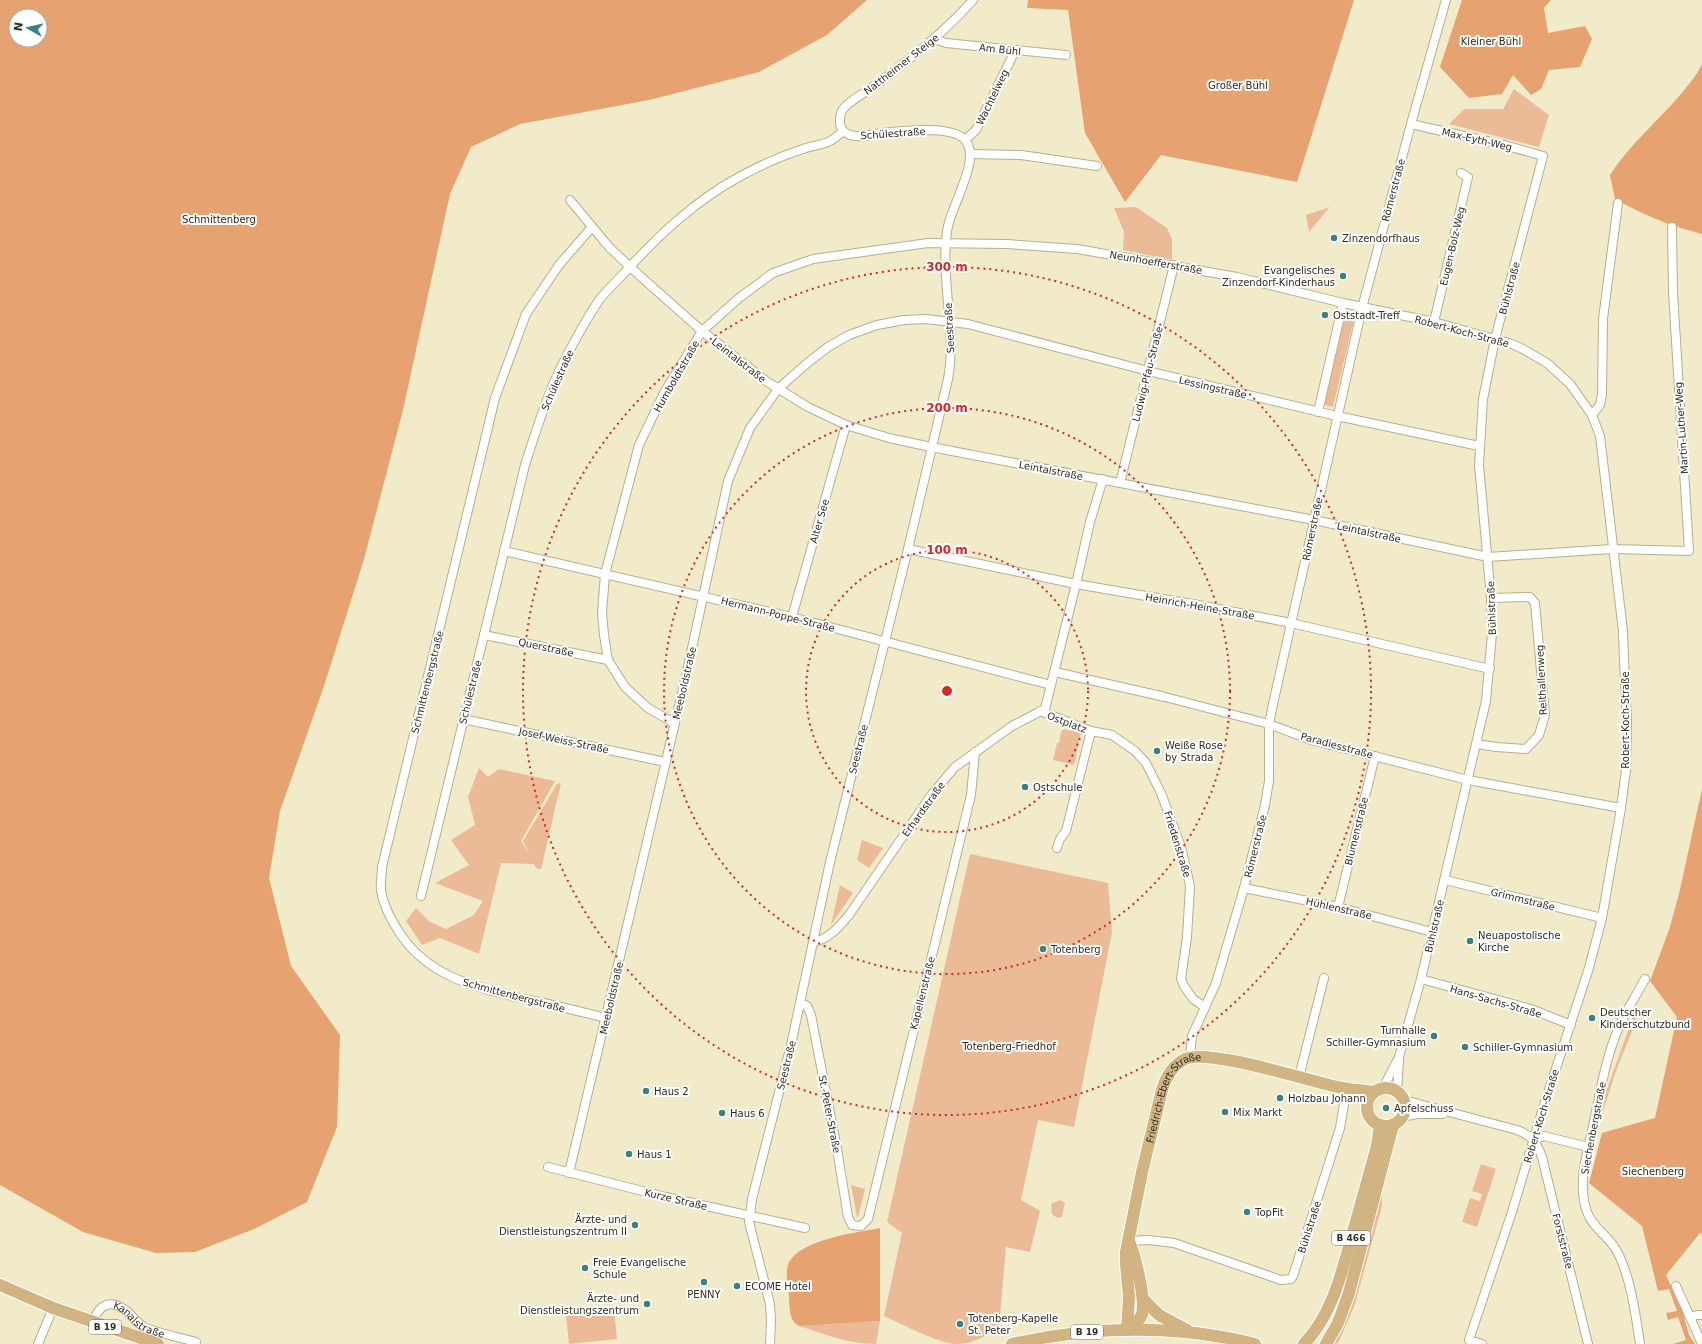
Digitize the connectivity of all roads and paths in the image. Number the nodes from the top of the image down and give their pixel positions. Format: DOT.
graph roads {
  1 [pos="973,0"];
  2 [pos="1446,0"];
  3 [pos="934,39"];
  4 [pos="1015,51"];
  5 [pos="1066,55"];
  6 [pos="1411,124"];
  7 [pos="843,131"];
  8 [pos="965,140"];
  9 [pos="970,154"];
  10 [pos="1543,156"];
  11 [pos="1097,166"];
  12 [pos="1461,173"];
  13 [pos="570,200"];
  14 [pos="1618,203"];
  15 [pos="592,227"];
  16 [pos="1672,227"];
  17 [pos="946,244"];
  18 [pos="1174,265"];
  19 [pos="630,267"];
  20 [pos="1343,303"];
  21 [pos="1362,308"];
  22 [pos="949,322"];
  23 [pos="1434,322"];
  24 [pos="702,331"];
  25 [pos="1495,339"];
  26 [pos="1148,371"];
  27 [pos="778,389"];
  28 [pos="1318,412"];
  29 [pos="1592,415"];
  30 [pos="1337,416"];
  31 [pos="846,425"];
  32 [pos="1479,446"];
  33 [pos="931,447"];
  34 [pos="1102,479"];
  35 [pos="1120,483"];
  36 [pos="1314,520"];
  37 [pos="908,549"];
  38 [pos="1612,549"];
  39 [pos="504,552"];
  40 [pos="1488,557"];
  41 [pos="605,574"];
  42 [pos="1076,584"];
  43 [pos="703,596"];
  44 [pos="1491,598"];
  45 [pos="792,617"];
  46 [pos="1291,623"];
  47 [pos="484,634"];
  48 [pos="885,641"];
  49 [pos="608,660"];
  50 [pos="1490,668"];
  51 [pos="1055,672"];
  52 [pos="1051,685"];
  53 [pos="1040,711"];
  54 [pos="463,719"];
  55 [pos="674,723"];
  56 [pos="1269,724"];
  57 [pos="1092,731"];
  58 [pos="1477,744"];
  59 [pos="975,752"];
  60 [pos="1375,756"];
  61 [pos="665,762"];
  62 [pos="1468,780"];
  63 [pos="1621,808"];
  64 [pos="1058,848"];
  65 [pos="1445,880"];
  66 [pos="1244,888"];
  67 [pos="421,896"];
  68 [pos="1338,907"];
  69 [pos="1602,918"];
  70 [pos="1432,932"];
  71 [pos="814,942"];
  72 [pos="1324,978"];
  73 [pos="1421,979"];
  74 [pos="1645,979"];
  75 [pos="801,1003"];
  76 [pos="1205,1007"];
  77 [pos="606,1018"];
  78 [pos="1571,1025"];
  79 [pos="1190,1057"];
  80 [pos="1399,1057"];
  81 [pos="1299,1077"];
  82 [pos="1342,1089"];
  83 [pos="1379,1090"];
  84 [pos="1401,1096"];
  85 [pos="1367,1105"];
  86 [pos="1454,1114"];
  87 [pos="1402,1117"];
  88 [pos="1380,1125"];
  89 [pos="1393,1125"];
  90 [pos="1533,1140"];
  91 [pos="1588,1146"];
  92 [pos="548,1168"];
  93 [pos="569,1174"];
  94 [pos="750,1216"];
  95 [pos="857,1226"];
  96 [pos="805,1228"];
  97 [pos="1129,1241"];
  98 [pos="0,1285"];
  99 [pos="1676,1286"];
  100 [pos="1143,1299"];
  101 [pos="53,1308"];
  102 [pos="1702,1316"];
  103 [pos="1690,1317"];
  104 [pos="93,1322"];
  105 [pos="1127,1330"];
  106 [pos="1194,1334"];
  107 [pos="196,1342"];
  108 [pos="38,1344"];
  109 [pos="158,1344"];
  110 [pos="770,1344"];
  111 [pos="1012,1344"];
  112 [pos="1255,1344"];
  113 [pos="1304,1344"];
  114 [pos="1326,1344"];
  115 [pos="1482,1344"];
  116 [pos="1588,1344"];
  117 [pos="1640,1344"];
  118 [pos="1702,1344"];
  1 -- 3 [label="street, Nattheimer Steige"];
  2 -- 6 [label="street, Römerstraße"];
  3 -- 4 [label="street, Am Bühl"];
  3 -- 7 [label="street, Nattheimer Steige"];
  4 -- 5 [label="street, Am Bühl"];
  4 -- 8 [label="street, Wachtelweg"];
  6 -- 10 [label="street, Max-Eyth-Weg"];
  6 -- 21 [label="street, Römerstraße"];
  7 -- 8 [label="street, Schülestraße"];
  7 -- 19 [label="street, Schülestraße"];
  8 -- 9 [label="street"];
  9 -- 11 [label="street"];
  9 -- 17 [label="street, Seestraße"];
  10 -- 25 [label="street, Bühlstraße"];
  12 -- 23 [label="street, Eugen-Bolz-Weg"];
  13 -- 15 [label="street, Leintalstraße"];
  14 -- 29 [label="street"];
  15 -- 19 [label="street, Leintalstraße"];
  15 -- 77 [label="street, Schmittenbergstraße"];
  16 -- 38 [label="street, Martin-Luther-Weg"];
  17 -- 18 [label="street, Neunhoefferstraße"];
  17 -- 22 [label="street, Seestraße"];
  17 -- 24 [label="street, Humboldtstraße"];
  18 -- 20 [label="street, Neunhoefferstraße"];
  18 -- 26 [label="street, Ludwig-Pfau-Straße"];
  19 -- 24 [label="street, Leintalstraße"];
  19 -- 39 [label="street, Schülestraße"];
  20 -- 21 [label="street, Neunhoefferstraße"];
  20 -- 28 [label="street"];
  21 -- 23 [label="street, Robert-Koch-Straße"];
  21 -- 30 [label="street, Römerstraße"];
  22 -- 26 [label="street, Lessingstraße"];
  22 -- 27 [label="street, Meeboldstraße"];
  22 -- 33 [label="street, Seestraße"];
  23 -- 25 [label="street, Robert-Koch-Straße"];
  24 -- 27 [label="street, Leintalstraße"];
  24 -- 41 [label="street, Humboldtstraße"];
  25 -- 29 [label="street, Robert-Koch-Straße"];
  25 -- 32 [label="street, Bühlstraße"];
  26 -- 28 [label="street, Lessingstraße"];
  26 -- 35 [label="street, Ludwig-Pfau-Straße"];
  27 -- 31 [label="street, Leintalstraße"];
  27 -- 43 [label="street, Meeboldstraße"];
  28 -- 30 [label="street, Lessingstraße"];
  29 -- 38 [label="street, Robert-Koch-Straße"];
  30 -- 32 [label="street, Lessingstraße"];
  30 -- 36 [label="street, Römerstraße"];
  31 -- 33 [label="street, Leintalstraße"];
  31 -- 45 [label="street, Alter See"];
  32 -- 40 [label="street, Bühlstraße"];
  33 -- 34 [label="street, Leintalstraße"];
  33 -- 37 [label="street, Seestraße"];
  34 -- 35 [label="street, Leintalstraße"];
  34 -- 42 [label="street"];
  35 -- 36 [label="street, Leintalstraße"];
  36 -- 40 [label="street, Leintalstraße"];
  36 -- 46 [label="street, Römerstraße"];
  37 -- 42 [label="street, Heinrich-Heine-Straße"];
  37 -- 48 [label="street, Seestraße"];
  38 -- 40 [label="street, Leintalstraße"];
  38 -- 63 [label="street, Robert-Koch-Straße"];
  39 -- 41 [label="street, Hermann-Poppe-Straße"];
  39 -- 47 [label="street, Schülestraße"];
  40 -- 44 [label="street, Bühlstraße"];
  41 -- 43 [label="street, Hermann-Poppe-Straße"];
  41 -- 49 [label="street, Humboldtstraße"];
  42 -- 46 [label="street, Heinrich-Heine-Straße"];
  42 -- 51 [label="street"];
  43 -- 45 [label="street, Hermann-Poppe-Straße"];
  43 -- 55 [label="street, Meeboldstraße"];
  44 -- 50 [label="street, Bühlstraße"];
  44 -- 58 [label="street, Reithallenweg"];
  45 -- 48 [label="street, Hermann-Poppe-Straße"];
  46 -- 50 [label="street, Heinrich-Heine-Straße"];
  46 -- 56 [label="street, Römerstraße"];
  47 -- 49 [label="street, Querstraße"];
  47 -- 54 [label="street, Schülestraße"];
  48 -- 52 [label="street, Hermann-Poppe-Straße"];
  48 -- 71 [label="street, Seestraße"];
  49 -- 55 [label="street, Humboldtstraße"];
  50 -- 58 [label="street, Bühlstraße"];
  51 -- 52 [label="street"];
  51 -- 56 [label="street, Paradiesstraße"];
  52 -- 53 [label="street"];
  53 -- 57 [label="street, Ostplatz"];
  53 -- 59 [label="street, Erhardstraße"];
  54 -- 61 [label="street, Josef-Weiss-Straße"];
  54 -- 67 [label="street, Schülestraße"];
  55 -- 61 [label="street, Meeboldstraße"];
  56 -- 60 [label="street, Paradiesstraße"];
  56 -- 66 [label="street, Römerstraße"];
  57 -- 64 [label="street, Ostplatz"];
  57 -- 76 [label="street, Friedenstraße"];
  58 -- 62 [label="street, Bühlstraße"];
  59 -- 71 [label="street, Erhardstraße"];
  59 -- 95 [label="street, Kapellenstraße"];
  60 -- 62 [label="street, Paradiesstraße"];
  60 -- 68 [label="street, Blumenstraße"];
  61 -- 77 [label="street, Meeboldstraße"];
  62 -- 63 [label="street, Paradiesstraße"];
  62 -- 65 [label="street, Bühlstraße"];
  63 -- 69 [label="street, Robert-Koch-Straße"];
  65 -- 69 [label="street, Grimmstraße"];
  65 -- 70 [label="street, Bühlstraße"];
  66 -- 68 [label="street, Hühlenstraße"];
  66 -- 76 [label="street, Römerstraße"];
  68 -- 70 [label="street, Hühlenstraße"];
  69 -- 78 [label="street, Robert-Koch-Straße"];
  70 -- 73 [label="street, Bühlstraße"];
  71 -- 75 [label="street, Seestraße"];
  72 -- 81 [label="street"];
  73 -- 78 [label="street, Hans-Sachs-Straße"];
  73 -- 80 [label="street, Bühlstraße"];
  74 -- 91 [label="street, Siechenbergstraße"];
  75 -- 94 [label="street, Seestraße"];
  75 -- 95 [label="street, St.-Peter-Straße"];
  76 -- 79 [label="street, Römerstraße"];
  77 -- 93 [label="street, Meeboldstraße"];
  78 -- 90 [label="street, Robert-Koch-Straße"];
  79 -- 81 [label="main road, Friedrich-Ebert-Straße"];
  79 -- 97 [label="main road, Friedrich-Ebert-Straße"];
  80 -- 83 [label="street, Bühlstraße"];
  80 -- 84 [label="street, Bühlstraße"];
  81 -- 82 [label="main road, Friedrich-Ebert-Straße"];
  82 -- 83 [label="main road, Friedrich-Ebert-Straße"];
  82 -- 85 [label="main road, Friedrich-Ebert-Straße"];
  82 -- 97 [label="street, Bühlstraße"];
  83 -- 84 [label="main road, Friedrich-Ebert-Straße"];
  83 -- 85 [label="main road"];
  84 -- 86 [label="street, Friedrich-Ebert-Straße"];
  84 -- 87 [label="main road"];
  85 -- 88 [label="main road"];
  86 -- 87 [label="street, Friedrich-Ebert-Straße"];
  86 -- 90 [label="street, Friedrich-Ebert-Straße"];
  87 -- 89 [label="main road"];
  88 -- 89 [label="main road"];
  88 -- 113 [label="main road, B 466"];
  89 -- 114 [label="main road, B 466"];
  90 -- 91 [label="street"];
  90 -- 115 [label="street, Robert-Koch-Straße"];
  90 -- 116 [label="street, Forststraße"];
  91 -- 117 [label="street, Siechenbergstraße"];
  92 -- 93 [label="street, Kurze Straße"];
  93 -- 94 [label="street, Kurze Straße"];
  94 -- 96 [label="street, Kurze Straße"];
  94 -- 110 [label="street, Seestraße"];
  97 -- 100 [label="main road, Friedrich-Ebert-Straße"];
  97 -- 105 [label="main road, Friedrich-Ebert-Straße"];
  98 -- 101 [label="main road, B 19"];
  99 -- 103 [label="street"];
  100 -- 105 [label="main road, Friedrich-Ebert-Straße"];
  100 -- 106 [label="main road"];
  101 -- 104 [label="main road, Kanalstraße / B 19"];
  101 -- 108 [label="street"];
  102 -- 103 [label="street"];
  103 -- 118 [label="street"];
  104 -- 107 [label="street, Kanalstraße"];
  104 -- 109 [label="main road, Kanalstraße / B 19"];
  105 -- 106 [label="main road, B 19"];
  105 -- 111 [label="main road, B 19"];
  106 -- 112 [label="main road, B 19"];
}
